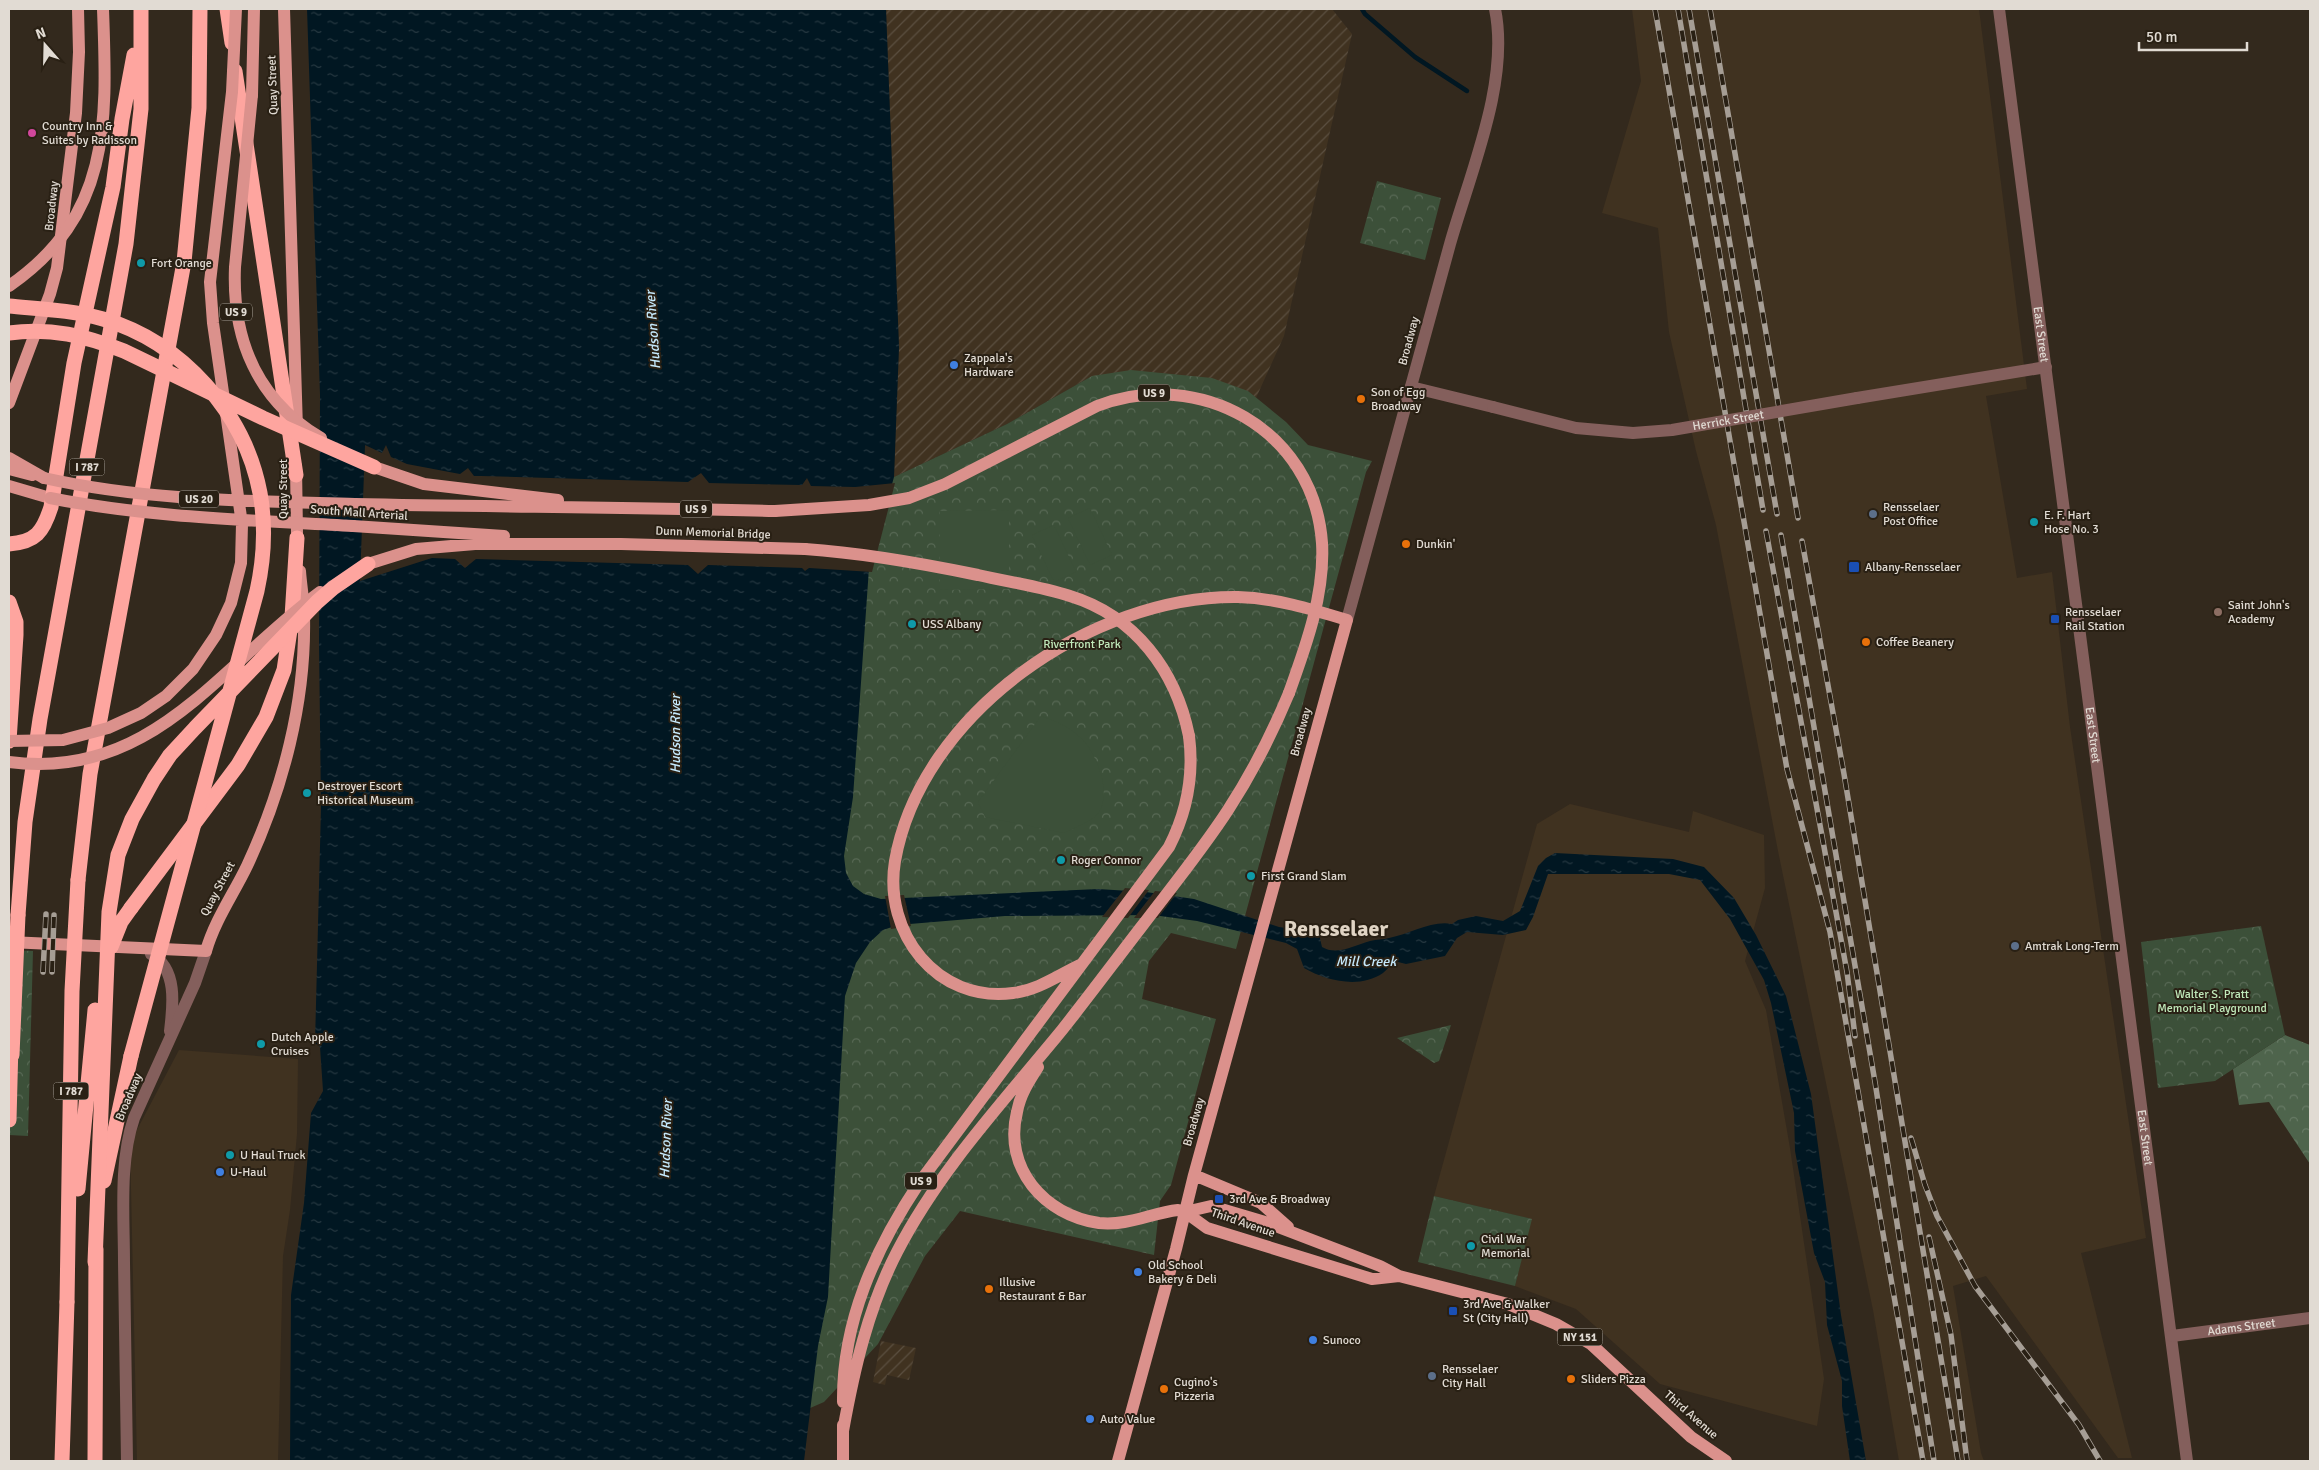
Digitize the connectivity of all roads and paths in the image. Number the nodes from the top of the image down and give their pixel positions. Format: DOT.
graph roads {
  1 [pos="67,9"];
  2 [pos="78,9"];
  3 [pos="103,9"];
  4 [pos="200,9"];
  5 [pos="227,9"];
  6 [pos="236,9"];
  7 [pos="254,9"];
  8 [pos="284,9"];
  9 [pos="1495,9"];
  10 [pos="1999,9"];
  11 [pos="141,13"];
  12 [pos="79,24"];
  13 [pos="9,286"];
  14 [pos="9,306"];
  15 [pos="9,334"];
  16 [pos="2046,367"];
  17 [pos="1411,387"];
  18 [pos="9,403"];
  19 [pos="9,458"];
  20 [pos="374,466"];
  21 [pos="9,469"];
  22 [pos="296,475"];
  23 [pos="44,478"];
  24 [pos="9,486"];
  25 [pos="9,492"];
  26 [pos="50,498"];
  27 [pos="618,507"];
  28 [pos="297,538"];
  29 [pos="9,544"];
  30 [pos="621,544"];
  31 [pos="368,564"];
  32 [pos="9,602"];
  33 [pos="12,616"];
  34 [pos="1347,620"];
  35 [pos="9,741"];
  36 [pos="9,762"];
  37 [pos="9,942"];
  38 [pos="132,947"];
  39 [pos="206,951"];
  40 [pos="1080,965"];
  41 [pos="9,1016"];
  42 [pos="1061,1031"];
  43 [pos="168,1045"];
  44 [pos="12,1055"];
  45 [pos="9,1120"];
  46 [pos="1194,1175"];
  47 [pos="1185,1212"];
  48 [pos="1292,1231"];
  49 [pos="95,1262"];
  50 [pos="1399,1276"];
  51 [pos="66,1302"];
  52 [pos="2310,1318"];
  53 [pos="2172,1336"];
  54 [pos="843,1431"];
  55 [pos="62,1461"];
  56 [pos="95,1461"];
  57 [pos="127,1461"];
  58 [pos="843,1461"];
  59 [pos="1118,1461"];
  60 [pos="1726,1461"];
  61 [pos="2188,1461"];
  1 -- 12 [label="main road"];
  2 -- 12 [label="main road, Broadway"];
  3 -- 13 [label="main road, bridge"];
  4 -- 51 [label="highway, I 787, bridge"];
  5 -- 22 [label="highway"];
  6 -- 35 [label="main road, bridge"];
  7 -- 20 [label="main road, US 9, bridge"];
  8 -- 22 [label="main road, Quay Street"];
  9 -- 17 [label="street, Broadway"];
  10 -- 16 [label="street, East Street"];
  11 -- 29 [label="highway"];
  11 -- 44 [label="highway, I 787, bridge"];
  12 -- 18 [label="main road, Broadway"];
  14 -- 49 [label="highway, bridge"];
  15 -- 20 [label="highway, bridge"];
  16 -- 17 [label="street, Herrick Street, bridge"];
  16 -- 53 [label="street, East Street"];
  17 -- 34 [label="street, Broadway"];
  19 -- 23 [label="main road, US 20"];
  20 -- 27 [label="main road, US 9"];
  21 -- 23 [label="main road, South Mall Arterial"];
  22 -- 28 [label="main road, Quay Street"];
  23 -- 27 [label="main road, South Mall Arterial / US 20, bridge"];
  24 -- 26 [label="main road, South Mall Arterial"];
  25 -- 26 [label="main road, US 20"];
  26 -- 30 [label="main road, South Mall Arterial / US 20, bridge"];
  27 -- 42 [label="main road, Dunn Memorial Bridge / US 9, bridge"];
  28 -- 39 [label="main road, Quay Street"];
  28 -- 51 [label="highway, bridge"];
  30 -- 31 [label="main road, US 9"];
  30 -- 40 [label="main road, Dunn Memorial Bridge / US 9, bridge"];
  31 -- 36 [label="main road, US 9, bridge"];
  31 -- 49 [label="highway, bridge"];
  32 -- 33 [label="highway"];
  33 -- 35 [label="highway"];
  34 -- 40 [label="main road"];
  34 -- 46 [label="main road, Broadway"];
  37 -- 38 [label="main road"];
  38 -- 39 [label="main road"];
  38 -- 43 [label="street"];
  39 -- 43 [label="street, Broadway"];
  40 -- 54 [label="main road, US 9"];
  41 -- 44 [label="highway, bridge"];
  42 -- 47 [label="main road"];
  42 -- 54 [label="main road, US 9"];
  43 -- 57 [label="street, Broadway"];
  44 -- 45 [label="highway, I 787"];
  46 -- 47 [label="main road, Broadway"];
  46 -- 48 [label="main road"];
  47 -- 48 [label="main road, Third Avenue / NY 151"];
  47 -- 50 [label="main road, Third Avenue / NY 151"];
  47 -- 59 [label="main road, Broadway"];
  48 -- 50 [label="main road, Third Avenue / NY 151"];
  49 -- 56 [label="highway"];
  50 -- 60 [label="main road, Third Avenue / NY 151"];
  51 -- 55 [label="highway, I 787"];
  52 -- 53 [label="street, Adams Street"];
  53 -- 61 [label="street, East Street"];
  54 -- 58 [label="main road, US 9"];
}
